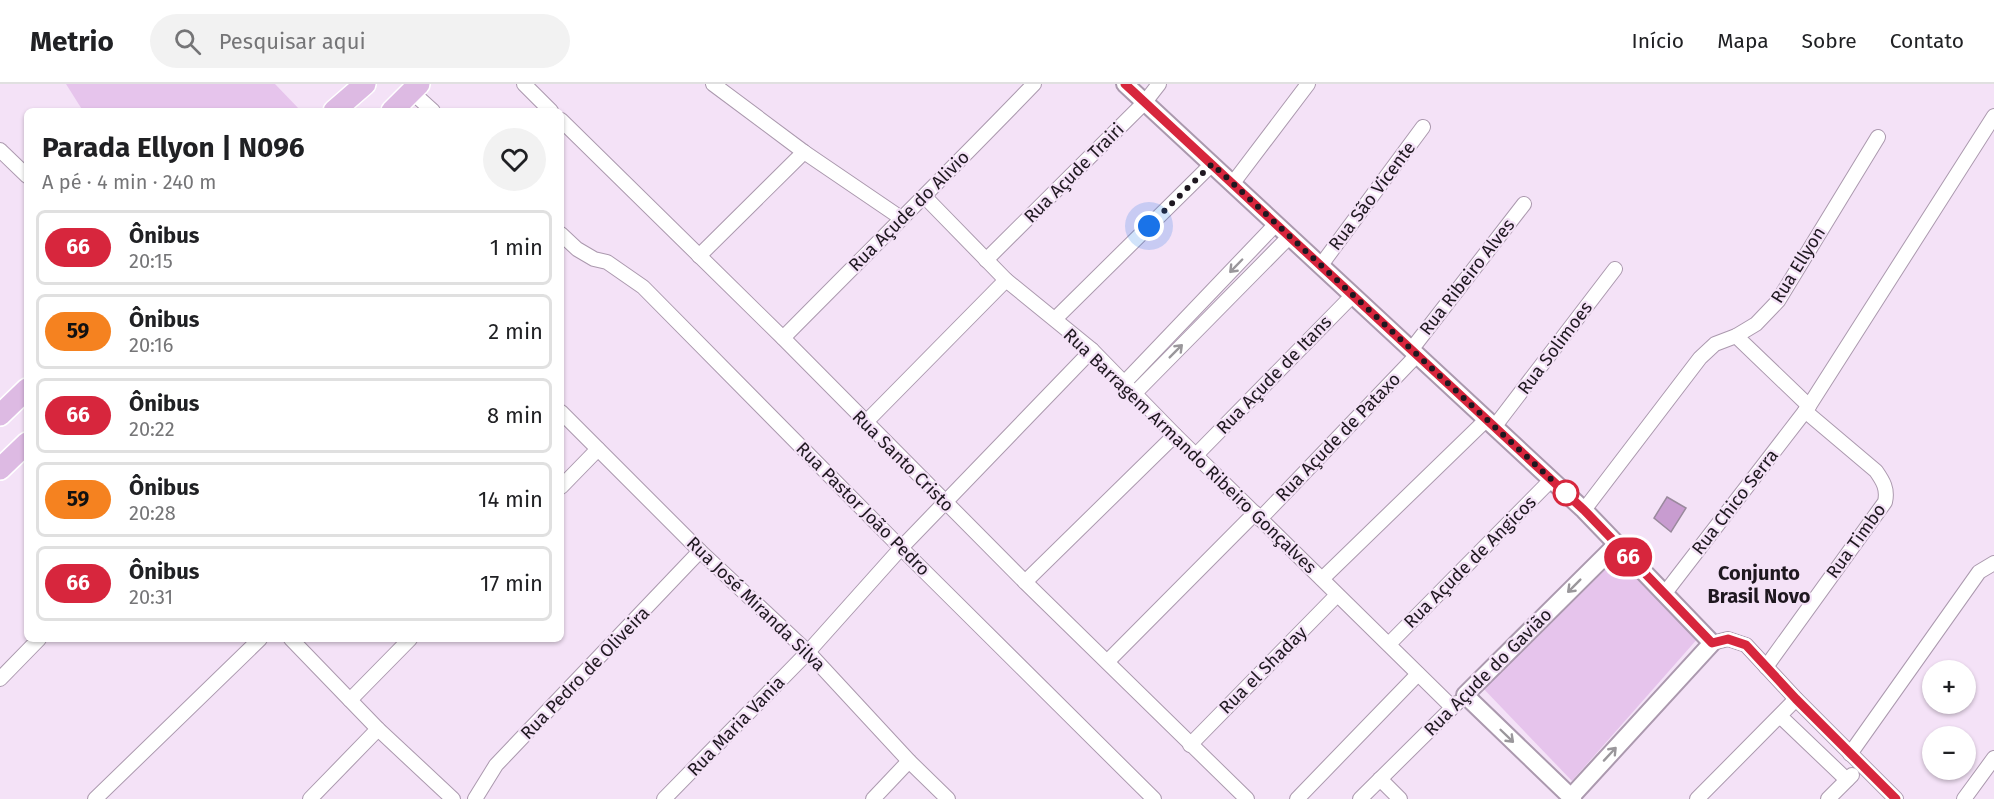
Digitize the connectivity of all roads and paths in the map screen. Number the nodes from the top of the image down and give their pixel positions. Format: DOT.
graph roads {
  1 [pos="365,84"];
  2 [pos="524,84"];
  3 [pos="713,84"];
  4 [pos="1034,84"];
  5 [pos="1125,84"];
  6 [pos="1159,84"];
  7 [pos="1308,84"];
  8 [pos="416,88"];
  9 [pos="1145,102"];
  10 [pos="337,108"];
  11 [pos="395,108"];
  12 [pos="431,108"];
  13 [pos="549,108"];
  14 [pos="1994,116"];
  15 [pos="564,123"];
  16 [pos="1423,127"];
  17 [pos="1878,137"];
  18 [pos="0,150"];
  19 [pos="804,152"];
  20 [pos="1212,164"];
  21 [pos="24,173"];
  22 [pos="1233,183"];
  23 [pos="925,197"];
  24 [pos="1524,204"];
  25 [pos="901,218"];
  26 [pos="1276,224"];
  27 [pos="1290,236"];
  28 [pos="564,237"];
  29 [pos="699,256"];
  30 [pos="986,260"];
  31 [pos="1321,265"];
  32 [pos="1615,270"];
  33 [pos="1006,279"];
  34 [pos="1352,296"];
  35 [pos="1055,319"];
  36 [pos="1736,336"];
  37 [pos="783,338"];
  38 [pos="1092,350"];
  39 [pos="1414,353"];
  40 [pos="1125,382"];
  41 [pos="24,392"];
  42 [pos="1135,393"];
  43 [pos="1807,409"];
  44 [pos="0,415"];
  45 [pos="564,415"];
  46 [pos="1491,422"];
  47 [pos="865,423"];
  48 [pos="1175,435"];
  49 [pos="24,446"];
  50 [pos="598,449"];
  51 [pos="1196,455"];
  52 [pos="0,469"];
  53 [pos="1551,480"];
  54 [pos="564,483"];
  55 [pos="945,503"];
  56 [pos="1584,510"];
  57 [pos="1257,516"];
  58 [pos="1616,545"];
  59 [pos="901,548"];
  60 [pos="700,551"];
  61 [pos="1994,563"];
  62 [pos="1322,579"];
  63 [pos="1025,582"];
  64 [pos="1665,593"];
  65 [pos="1337,596"];
  66 [pos="36,642"];
  67 [pos="257,642"];
  68 [pos="294,642"];
  69 [pos="407,642"];
  70 [pos="1712,643"];
  71 [pos="1389,644"];
  72 [pos="808,652"];
  73 [pos="1108,661"];
  74 [pos="1766,667"];
  75 [pos="1418,674"];
  76 [pos="0,679"];
  77 [pos="1465,695"];
  78 [pos="1796,699"];
  79 [pos="350,700"];
  80 [pos="1452,707"];
  81 [pos="1780,716"];
  82 [pos="378,729"];
  83 [pos="1190,745"];
  84 [pos="1850,754"];
  85 [pos="1994,758"];
  86 [pos="909,761"];
  87 [pos="1862,765"];
  88 [pos="1380,779"];
  89 [pos="1847,780"];
  90 [pos="1572,798"];
  91 [pos="95,799"];
  92 [pos="310,799"];
  93 [pos="453,799"];
  94 [pos="475,799"];
  95 [pos="664,799"];
  96 [pos="873,799"];
  97 [pos="948,799"];
  98 [pos="1154,799"];
  99 [pos="1247,799"];
  100 [pos="1297,799"];
  101 [pos="1360,799"];
  102 [pos="1400,799"];
  103 [pos="1697,799"];
  104 [pos="1828,799"];
  105 [pos="1896,799"];
  106 [pos="1964,799"];
  1 -- 10 [label="main road"];
  2 -- 13 [label="street"];
  3 -- 19 [label="street"];
  4 -- 23 [label="street, Rua Açude do Alivio"];
  5 -- 9 [label="street"];
  6 -- 9 [label="street, Rua Açude Trairi"];
  7 -- 22 [label="street"];
  8 -- 11 [label="main road"];
  8 -- 12 [label="street"];
  9 -- 20 [label="street"];
  9 -- 30 [label="street, Rua Açude Trairi"];
  14 -- 43 [label="street, Rua Chico Serra"];
  15 -- 29 [label="street, Rua Santo Cristo"];
  16 -- 31 [label="street, Rua São Vicente"];
  17 -- 36 [label="street, Rua Ellyon"];
  18 -- 21 [label="street"];
  19 -- 25 [label="street"];
  19 -- 29 [label="street"];
  20 -- 22 [label="street"];
  20 -- 35 [label="street"];
  22 -- 26 [label="street"];
  23 -- 25 [label="street, Rua Açude do Alivio"];
  23 -- 30 [label="street, Rua Barragem Armando Ribeiro Gonçalves"];
  24 -- 39 [label="street, Rua Ribeiro Alves"];
  25 -- 37 [label="street, Rua Açude do Alivio"];
  26 -- 27 [label="street"];
  26 -- 40 [label="street, one-way"];
  27 -- 31 [label="street"];
  42 -- 27 [label="street, one-way"];
  28 -- 59 [label="street, Rua Pastor João Pedro"];
  29 -- 37 [label="street, Rua Santo Cristo"];
  30 -- 33 [label="street, Rua Barragem Armando Ribeiro Gonçalves"];
  31 -- 34 [label="street"];
  32 -- 46 [label="street, Rua Solimoes"];
  33 -- 35 [label="street, Rua Barragem Armando Ribeiro Gonçalves"];
  33 -- 47 [label="street"];
  34 -- 39 [label="street"];
  34 -- 51 [label="street, Rua Açude de Itans"];
  35 -- 38 [label="street, Rua Barragem Armando Ribeiro Gonçalves"];
  36 -- 43 [label="street"];
  36 -- 56 [label="street, Rua Ellyon"];
  37 -- 47 [label="street, Rua Santo Cristo"];
  38 -- 40 [label="street, Rua Barragem Armando Ribeiro Gonçalves"];
  38 -- 55 [label="street, Rua Maria Vania"];
  39 -- 46 [label="street"];
  39 -- 57 [label="street, Rua Açude de Pataxo"];
  40 -- 42 [label="street, Rua Barragem Armando Ribeiro Gonçalves"];
  41 -- 44 [label="main road"];
  42 -- 48 [label="street, Rua Barragem Armando Ribeiro Gonçalves"];
  43 -- 64 [label="street, Rua Chico Serra"];
  43 -- 74 [label="street, Rua Timbo"];
  45 -- 50 [label="street, Rua José Miranda Silva"];
  46 -- 53 [label="street"];
  46 -- 62 [label="street, Rua Solimoes"];
  47 -- 55 [label="street, Rua Santo Cristo"];
  48 -- 51 [label="street, Rua Barragem Armando Ribeiro Gonçalves"];
  48 -- 63 [label="street"];
  49 -- 52 [label="main road"];
  50 -- 54 [label="street"];
  50 -- 60 [label="street, Rua José Miranda Silva"];
  51 -- 57 [label="street, Rua Barragem Armando Ribeiro Gonçalves"];
  53 -- 56 [label="street"];
  53 -- 71 [label="street, Rua Açude de Angicos"];
  55 -- 59 [label="street, Rua Maria Vania"];
  55 -- 63 [label="street, Rua Santo Cristo"];
  56 -- 58 [label="street"];
  57 -- 62 [label="street, Rua Barragem Armando Ribeiro Gonçalves"];
  57 -- 73 [label="street, Rua Açude de Pataxo"];
  58 -- 64 [label="street"];
  58 -- 77 [label="street, Rua Açude do Gavião, one-way"];
  59 -- 72 [label="street, Rua Maria Vania"];
  59 -- 98 [label="street, Rua Pastor João Pedro"];
  60 -- 72 [label="street, Rua José Miranda Silva"];
  60 -- 94 [label="street, Rua Pedro de Oliveira"];
  61 -- 84 [label="street"];
  62 -- 65 [label="street, Rua Barragem Armando Ribeiro Gonçalves"];
  63 -- 73 [label="street, Rua Santo Cristo"];
  64 -- 70 [label="street"];
  65 -- 71 [label="street, Rua Barragem Armando Ribeiro Gonçalves"];
  65 -- 83 [label="street, Rua el Shaday"];
  66 -- 76 [label="street"];
  67 -- 91 [label="street"];
  68 -- 79 [label="street"];
  69 -- 79 [label="street"];
  70 -- 74 [label="street"];
  90 -- 70 [label="street, one-way"];
  71 -- 75 [label="street, Rua Barragem Armando Ribeiro Gonçalves"];
  72 -- 86 [label="street, Rua José Miranda Silva"];
  72 -- 95 [label="street, Rua Maria Vania"];
  73 -- 83 [label="street, Rua Santo Cristo"];
  74 -- 78 [label="street"];
  75 -- 80 [label="street, Rua Barragem Armando Ribeiro Gonçalves"];
  75 -- 100 [label="street"];
  77 -- 80 [label="street, Rua Açude do Gavião"];
  77 -- 90 [label="street, one-way"];
  78 -- 81 [label="street"];
  78 -- 84 [label="street"];
  79 -- 82 [label="street"];
  80 -- 88 [label="street, Rua Açude do Gavião"];
  81 -- 89 [label="street"];
  81 -- 103 [label="street"];
  82 -- 92 [label="street"];
  82 -- 93 [label="street"];
  83 -- 99 [label="street, Rua Santo Cristo"];
  84 -- 87 [label="street"];
  85 -- 106 [label="street"];
  86 -- 96 [label="street"];
  86 -- 97 [label="street, Rua José Miranda Silva"];
  87 -- 89 [label="street"];
  87 -- 105 [label="street"];
  88 -- 101 [label="street, Rua Açude do Gavião"];
  88 -- 102 [label="street"];
  89 -- 104 [label="street"];
}
